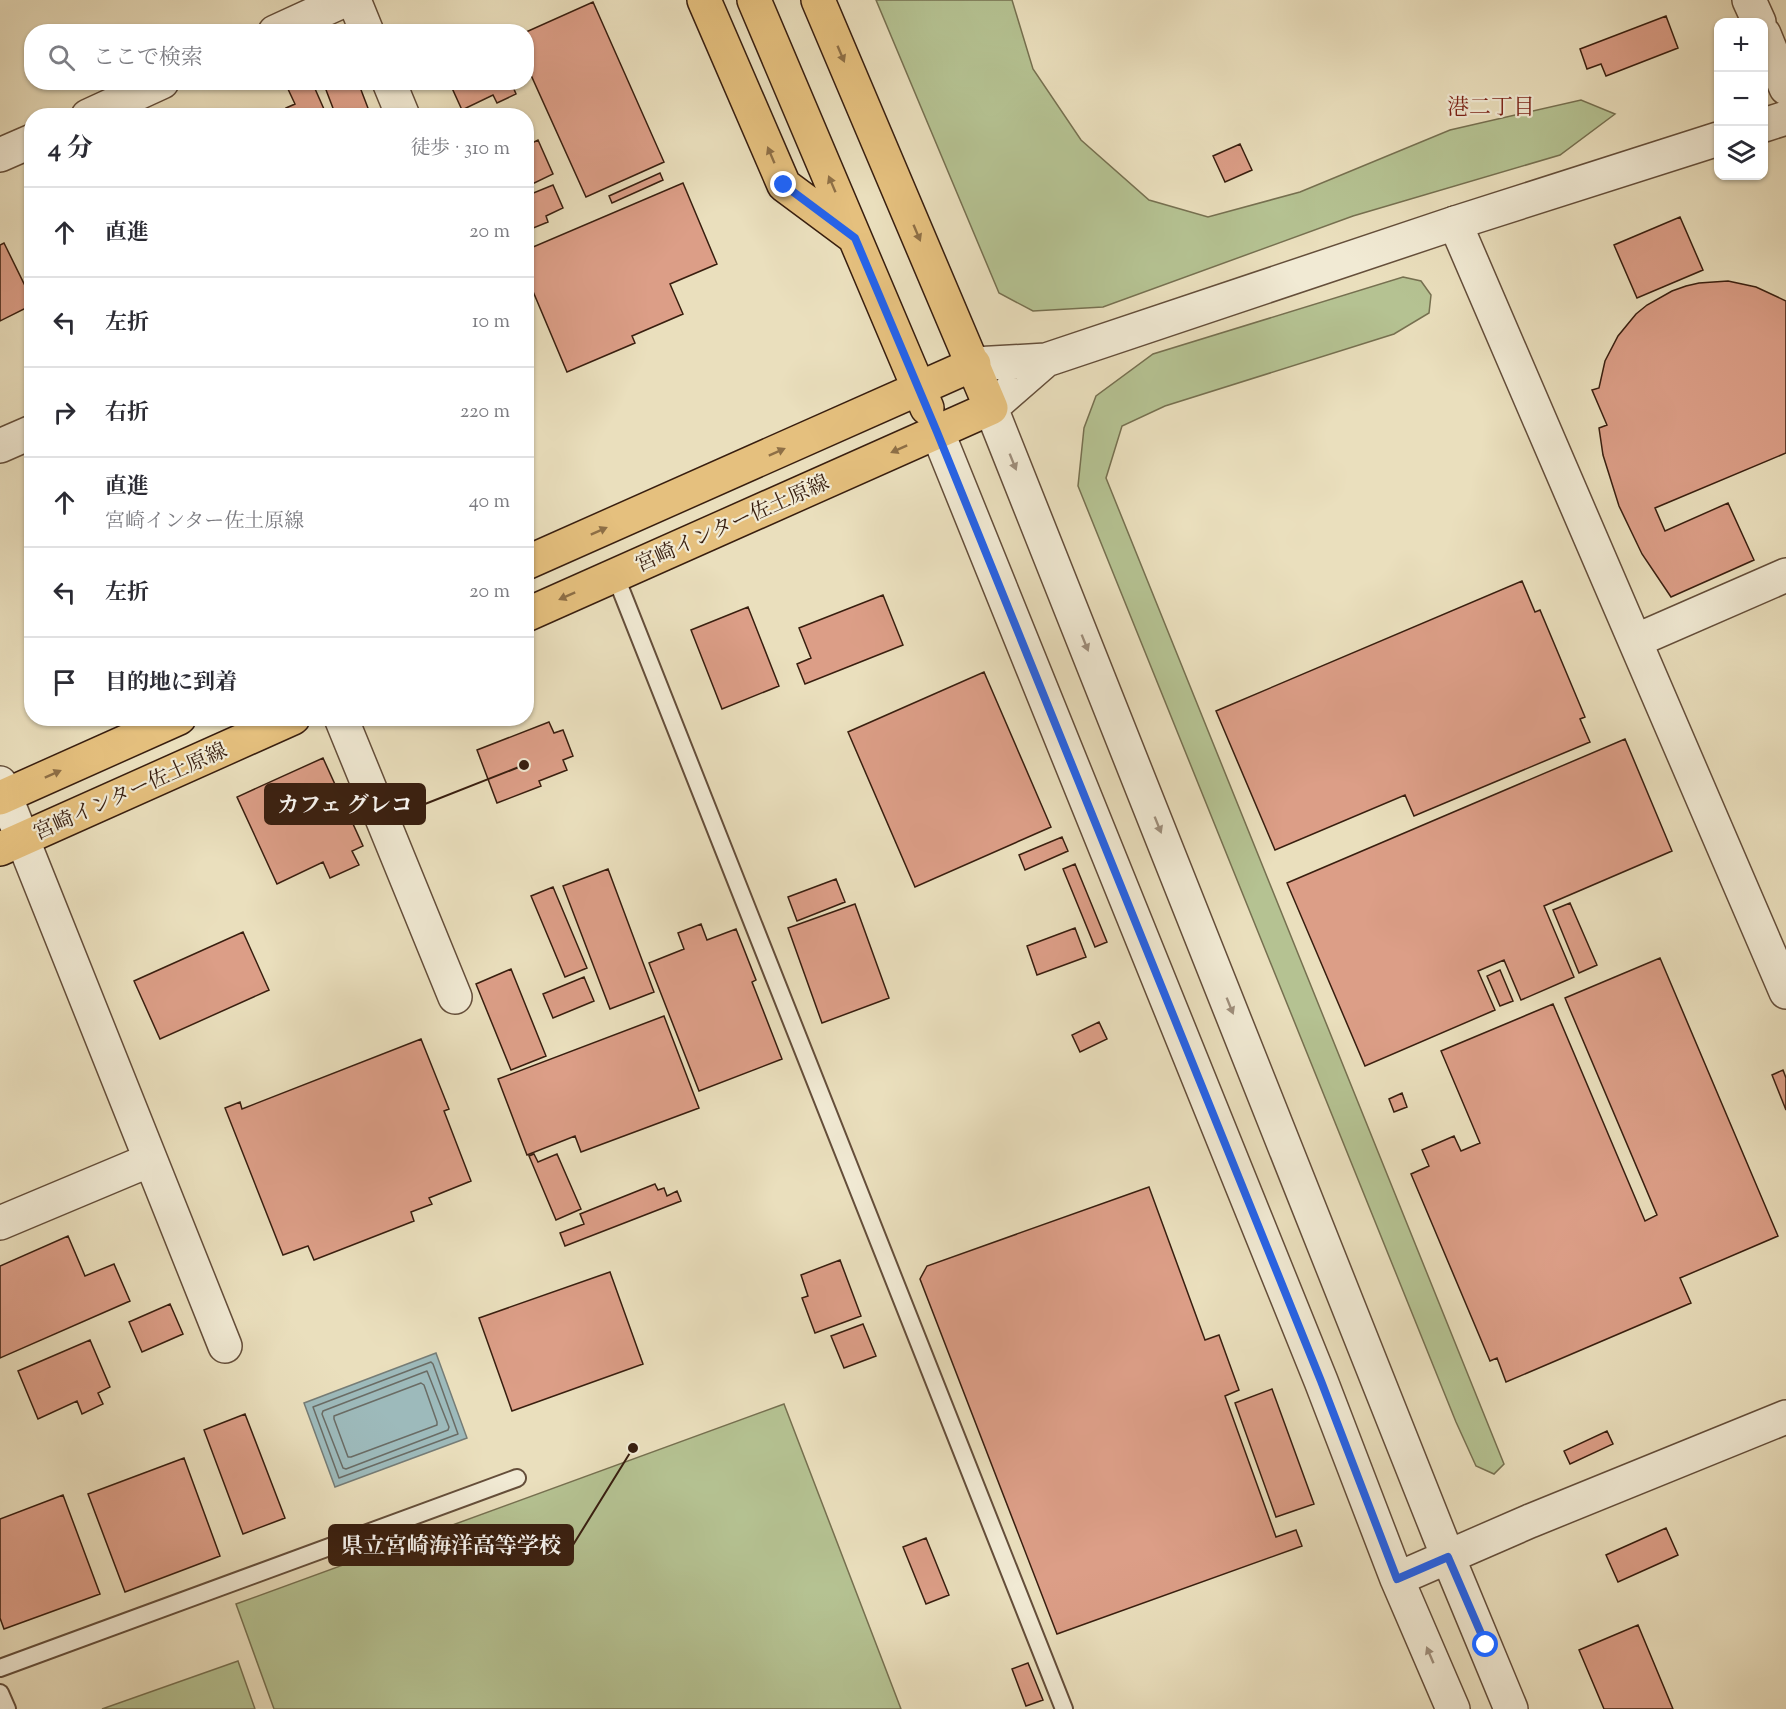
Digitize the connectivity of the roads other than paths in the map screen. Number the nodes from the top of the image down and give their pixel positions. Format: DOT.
graph roads {
  1 [pos="345,0"];
  2 [pos="354,0"];
  3 [pos="704,0"];
  4 [pos="754,0"];
  5 [pos="818,0"];
  6 [pos="1749,0"];
  7 [pos="1757,18"];
  8 [pos="292,24"];
  9 [pos="364,24"];
  10 [pos="1768,44"];
  11 [pos="1786,88"];
  12 [pos="145,90"];
  13 [pos="392,90"];
  14 [pos="105,108"];
  15 [pos="400,108"];
  16 [pos="1786,118"];
  17 [pos="1768,124"];
  18 [pos="1714,141"];
  19 [pos="24,144"];
  20 [pos="0,155"];
  21 [pos="1455,223"];
  22 [pos="855,238"];
  23 [pos="1046,360"];
  24 [pos="974,364"];
  25 [pos="919,388"];
  26 [pos="991,408"];
  27 [pos="937,432"];
  28 [pos="24,436"];
  29 [pos="0,446"];
  30 [pos="534,560"];
  31 [pos="615,575"];
  32 [pos="1786,575"];
  33 [pos="534,611"];
  34 [pos="1635,640"];
  35 [pos="159,726"];
  36 [pos="275,726"];
  37 [pos="343,726"];
  38 [pos="2,792"];
  39 [pos="11,844"];
  40 [pos="1786,992"];
  41 [pos="455,997"];
  42 [pos="150,1160"];
  43 [pos="0,1223"];
  44 [pos="225,1346"];
  45 [pos="1786,1417"];
  46 [pos="517,1478"];
  47 [pos="1448,1557"];
  48 [pos="1397,1579"];
  49 [pos="0,1668"];
  50 [pos="0,1693"];
  51 [pos="7,1709"];
  52 [pos="1064,1709"];
  53 [pos="1453,1709"];
  54 [pos="1511,1709"];
  1 -- 8 [label="street"];
  2 -- 9 [label="street"];
  22 -- 3 [label="main road, one-way"];
  22 -- 4 [label="main road, one-way"];
  5 -- 24 [label="main road, one-way"];
  6 -- 7 [label="street"];
  10 -- 11 [label="street"];
  12 -- 14 [label="street"];
  13 -- 15 [label="street"];
  16 -- 17 [label="street"];
  18 -- 21 [label="street"];
  19 -- 20 [label="street"];
  21 -- 23 [label="street"];
  21 -- 34 [label="street"];
  22 -- 25 [label="main road"];
  23 -- 24 [label="street"];
  23 -- 26 [label="street"];
  24 -- 25 [label="main road"];
  24 -- 26 [label="main road"];
  25 -- 27 [label="main road"];
  30 -- 25 [label="main road, one-way"];
  26 -- 27 [label="main road, 宮崎インター佐土原線"];
  26 -- 47 [label="street, one-way"];
  27 -- 31 [label="main road, 宮崎インター佐土原線, one-way"];
  27 -- 48 [label="street"];
  28 -- 29 [label="street"];
  31 -- 33 [label="main road, 宮崎インター佐土原線, one-way"];
  31 -- 52 [label="lane"];
  32 -- 34 [label="street"];
  34 -- 40 [label="street"];
  38 -- 35 [label="main road, one-way"];
  36 -- 39 [label="main road, 宮崎インター佐土原線"];
  37 -- 41 [label="street"];
  38 -- 39 [label="street"];
  39 -- 42 [label="street"];
  42 -- 43 [label="street"];
  42 -- 44 [label="street"];
  45 -- 47 [label="street"];
  46 -- 49 [label="lane"];
  47 -- 48 [label="street"];
  47 -- 54 [label="street"];
  53 -- 48 [label="street, one-way"];
  50 -- 51 [label="lane"];
}
